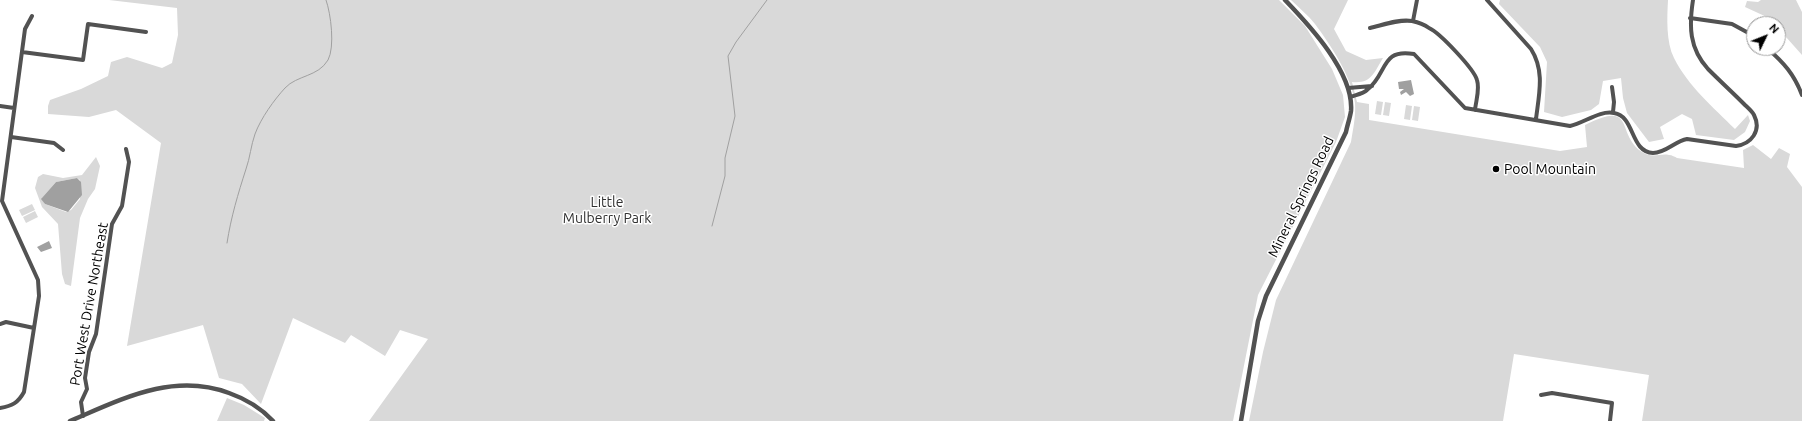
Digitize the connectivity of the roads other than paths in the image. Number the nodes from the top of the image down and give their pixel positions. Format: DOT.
graph roads {
  1 [pos="1285,0"];
  2 [pos="1417,0"];
  3 [pos="1487,0"];
  4 [pos="1693,0"];
  5 [pos="32,16"];
  6 [pos="1690,18"];
  7 [pos="1413,21"];
  8 [pos="1370,28"];
  9 [pos="146,32"];
  10 [pos="1746,32"];
  11 [pos="22,52"];
  12 [pos="1774,56"];
  13 [pos="1372,86"];
  14 [pos="1612,87"];
  15 [pos="1348,88"];
  16 [pos="1802,95"];
  17 [pos="1350,97"];
  18 [pos="0,106"];
  19 [pos="14,108"];
  20 [pos="1475,110"];
  21 [pos="1613,112"];
  22 [pos="1536,119"];
  23 [pos="11,137"];
  24 [pos="126,149"];
  25 [pos="63,150"];
  26 [pos="0,324"];
  27 [pos="34,328"];
  28 [pos="1541,395"];
  29 [pos="0,408"];
  30 [pos="83,416"];
  31 [pos="70,421"];
  32 [pos="273,421"];
  33 [pos="1240,421"];
  34 [pos="1610,421"];
  1 -- 15 [label="street, Mineral Springs Road"];
  2 -- 7 [label="street"];
  3 -- 22 [label="street"];
  4 -- 6 [label="street"];
  5 -- 11 [label="street"];
  6 -- 10 [label="street"];
  6 -- 21 [label="street"];
  7 -- 8 [label="street"];
  7 -- 20 [label="street"];
  9 -- 11 [label="street"];
  11 -- 19 [label="street"];
  12 -- 16 [label="street"];
  13 -- 15 [label="street"];
  13 -- 17 [label="street"];
  13 -- 20 [label="street"];
  14 -- 21 [label="street"];
  15 -- 17 [label="street, Mineral Springs Road"];
  17 -- 33 [label="street, Mineral Springs Road"];
  18 -- 19 [label="street"];
  19 -- 23 [label="street"];
  20 -- 22 [label="street"];
  21 -- 22 [label="street"];
  23 -- 25 [label="street"];
  23 -- 27 [label="street"];
  24 -- 30 [label="street, Port West Drive Northeast"];
  26 -- 27 [label="street"];
  27 -- 29 [label="street"];
  28 -- 34 [label="street"];
  30 -- 31 [label="street"];
  30 -- 32 [label="street"];
}
